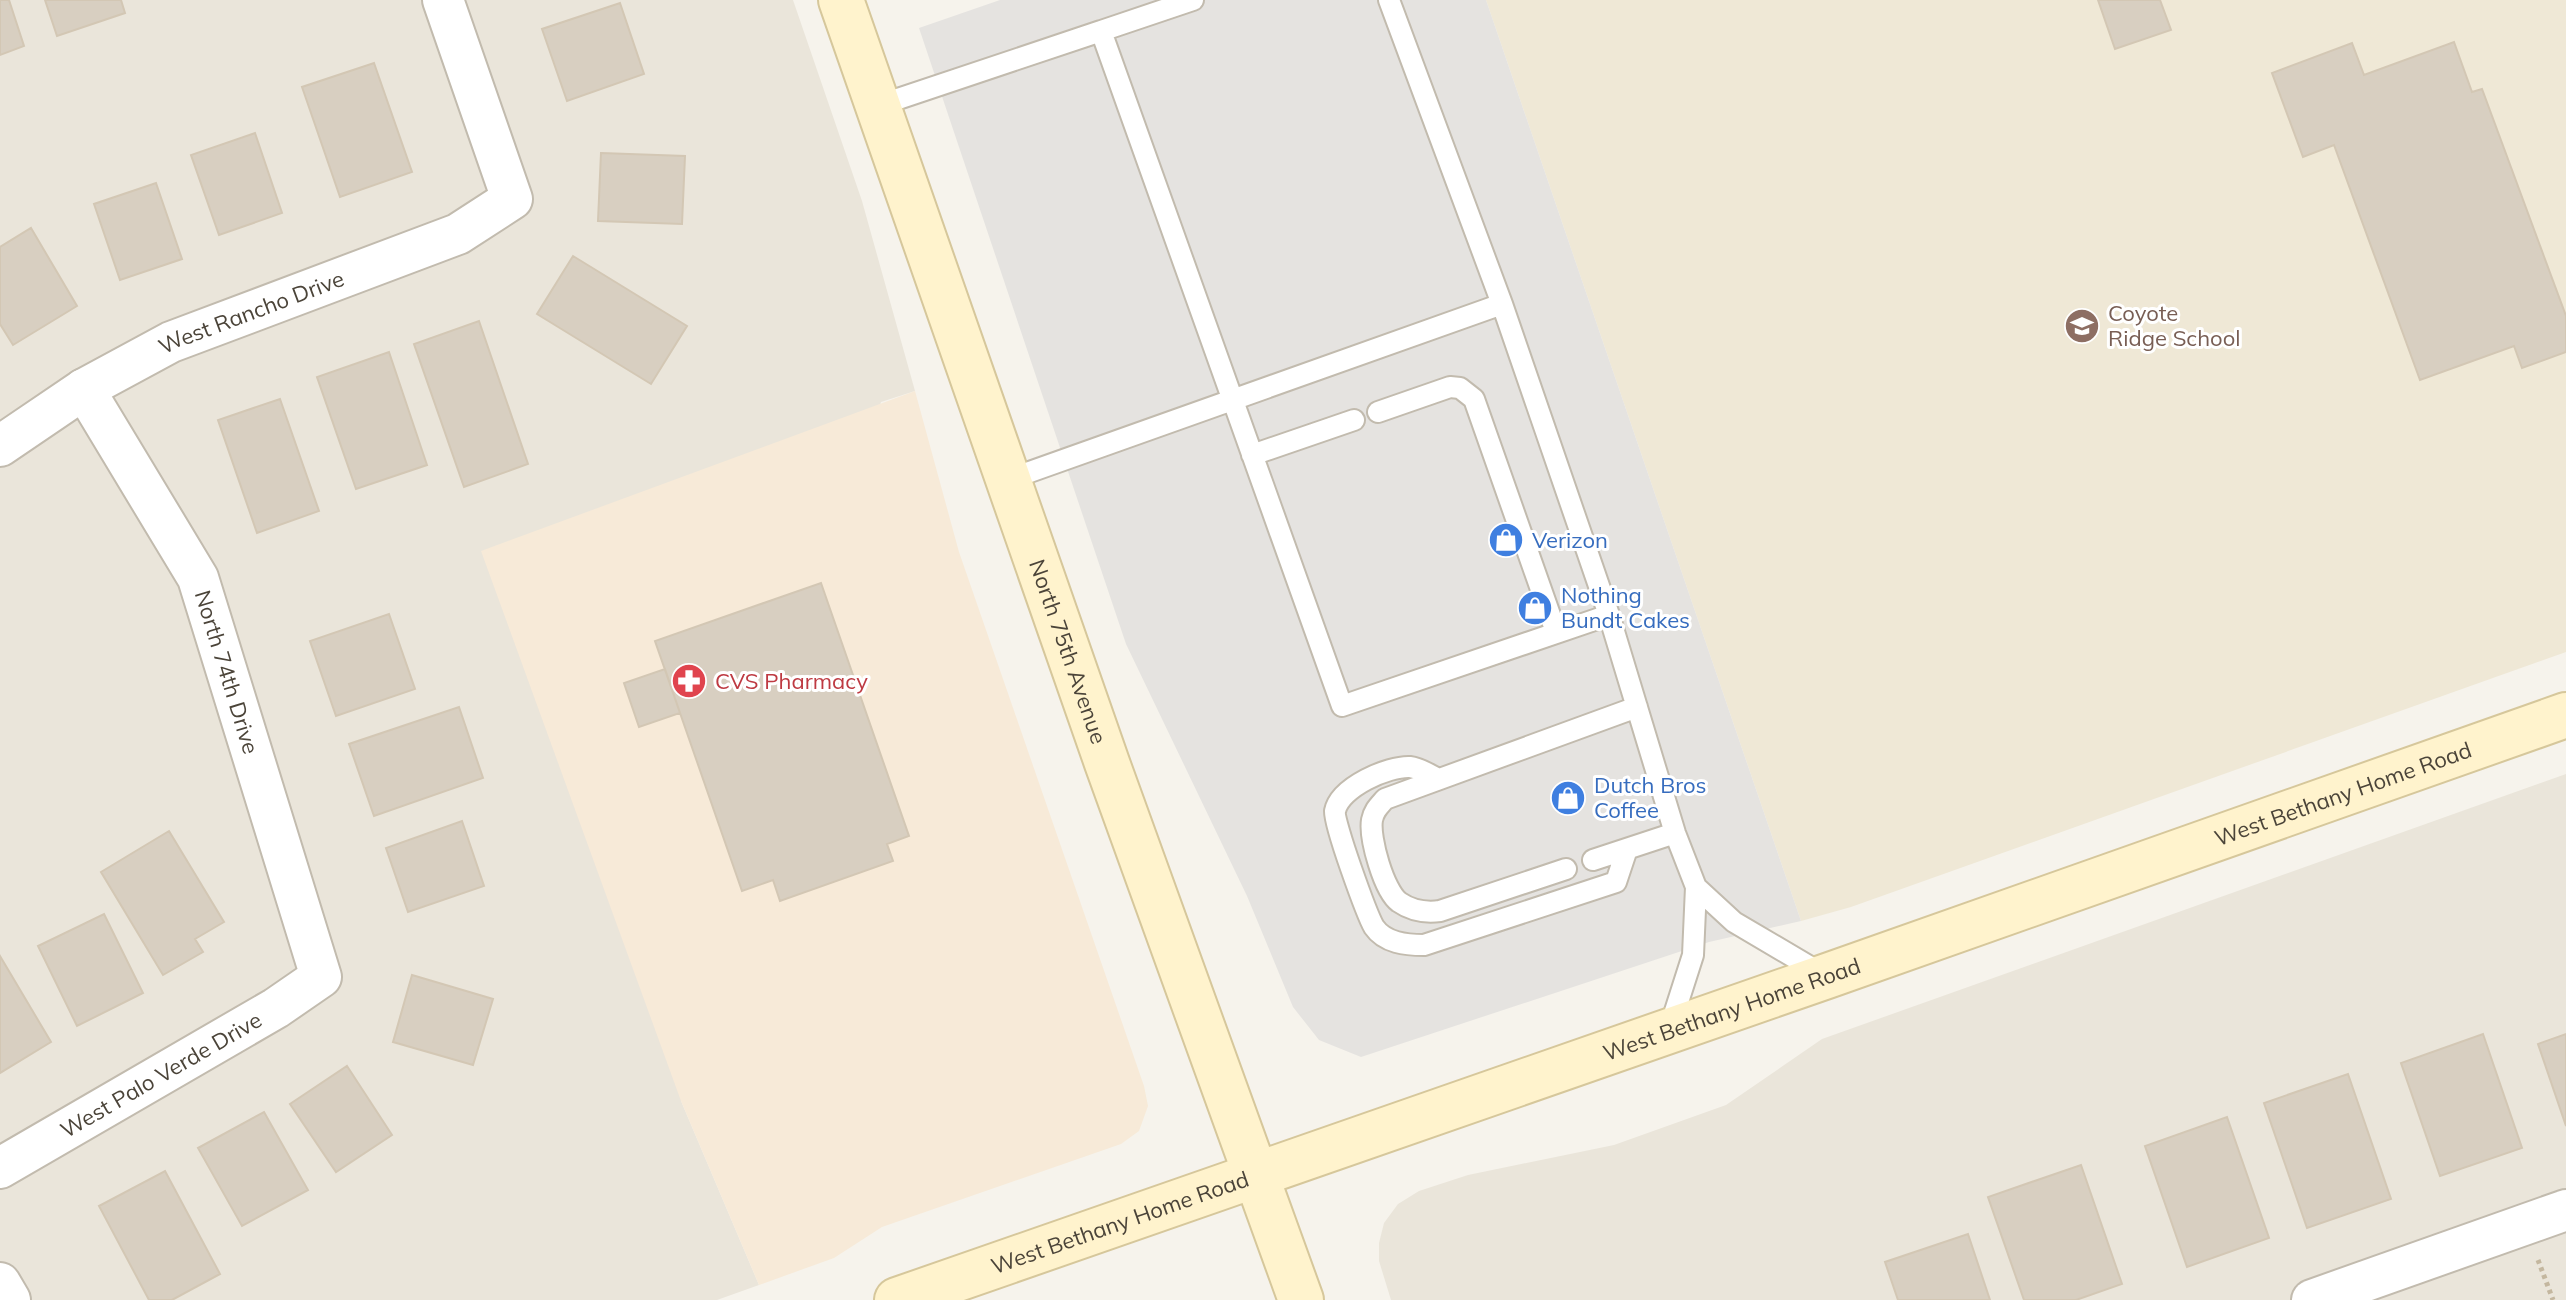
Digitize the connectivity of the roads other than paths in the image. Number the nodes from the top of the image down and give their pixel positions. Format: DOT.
graph roads {
  1 [pos="443,0"];
  2 [pos="841,0"];
  3 [pos="1193,0"];
  4 [pos="1389,0"];
  5 [pos="1101,31"];
  6 [pos="877,106"];
  7 [pos="1502,304"];
  8 [pos="84,389"];
  9 [pos="1232,400"];
  10 [pos="1378,412"];
  11 [pos="1354,420"];
  12 [pos="0,446"];
  13 [pos="1252,455"];
  14 [pos="1007,480"];
  15 [pos="1609,615"];
  16 [pos="1556,632"];
  17 [pos="1637,707"];
  18 [pos="2566,715"];
  19 [pos="1438,779"];
  20 [pos="1675,833"];
  21 [pos="1627,849"];
  22 [pos="1593,860"];
  23 [pos="1566,869"];
  24 [pos="1696,887"];
  25 [pos="1827,976"];
  26 [pos="321,977"];
  27 [pos="1669,1030"];
  28 [pos="0,1168"];
  29 [pos="1254,1175"];
  30 [pos="2566,1210"];
  31 [pos="0,1283"];
  32 [pos="10,1300"];
  33 [pos="897,1300"];
  34 [pos="1301,1300"];
  35 [pos="2312,1300"];
  1 -- 8 [label="street, West Rancho Drive"];
  2 -- 6 [label="main road, North 75th Avenue"];
  3 -- 5 [label="lane"];
  4 -- 7 [label="lane"];
  5 -- 6 [label="lane"];
  5 -- 9 [label="lane"];
  6 -- 14 [label="main road, North 75th Avenue"];
  7 -- 9 [label="lane"];
  7 -- 15 [label="lane"];
  8 -- 12 [label="street, West Rancho Drive"];
  8 -- 26 [label="street, North 74th Drive"];
  9 -- 13 [label="lane"];
  9 -- 14 [label="lane"];
  10 -- 16 [label="lane"];
  11 -- 13 [label="lane"];
  13 -- 16 [label="lane"];
  14 -- 29 [label="main road, North 75th Avenue"];
  15 -- 16 [label="lane"];
  15 -- 17 [label="lane"];
  17 -- 19 [label="lane"];
  17 -- 20 [label="lane"];
  18 -- 25 [label="main road, West Bethany Home Road"];
  19 -- 21 [label="lane"];
  19 -- 23 [label="lane"];
  20 -- 21 [label="lane"];
  20 -- 24 [label="lane"];
  21 -- 22 [label="lane"];
  24 -- 25 [label="lane"];
  24 -- 27 [label="lane"];
  25 -- 27 [label="main road, West Bethany Home Road"];
  26 -- 28 [label="street, West Palo Verde Drive"];
  27 -- 29 [label="main road, West Bethany Home Road"];
  29 -- 33 [label="main road, West Bethany Home Road"];
  29 -- 34 [label="main road, North 75th Avenue"];
  30 -- 35 [label="street"];
  31 -- 32 [label="street"];
}
